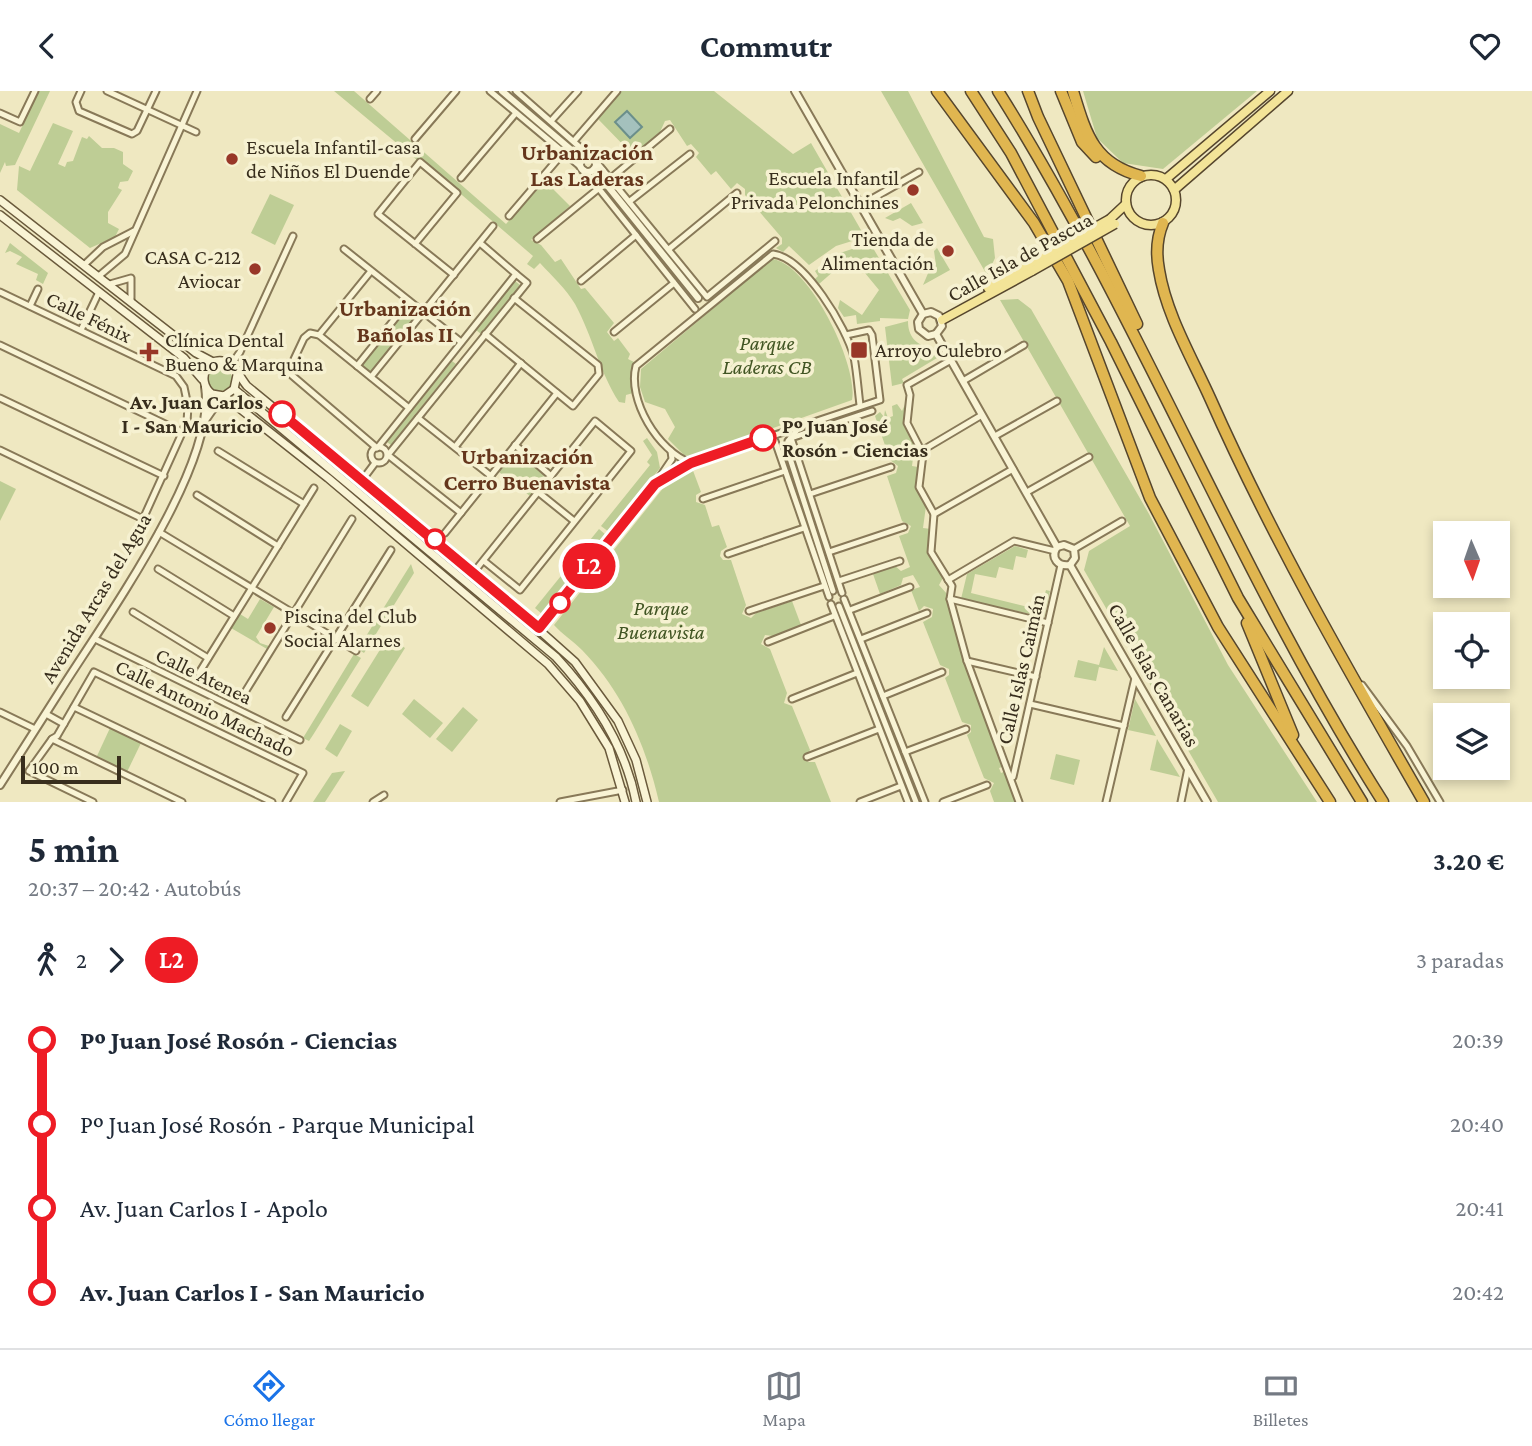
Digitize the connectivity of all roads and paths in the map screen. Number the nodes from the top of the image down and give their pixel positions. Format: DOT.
graph roads {
  1 [pos="35,91"];
  2 [pos="81,91"];
  3 [pos="156,91"];
  4 [pos="197,91"];
  5 [pos="377,91"];
  6 [pos="456,91"];
  7 [pos="516,91"];
  8 [pos="578,91"];
  9 [pos="617,91"];
  10 [pos="937,91"];
  11 [pos="971,91"];
  12 [pos="998,91"];
  13 [pos="1028,91"];
  14 [pos="1062,91"];
  15 [pos="1073,91"];
  16 [pos="1270,91"];
  17 [pos="1289,91"];
  18 [pos="111,92"];
  19 [pos="491,92"];
  20 [pos="504,92"];
  21 [pos="797,92"];
  22 [pos="370,99"];
  23 [pos="524,99"];
  24 [pos="147,110"];
  25 [pos="526,111"];
  26 [pos="0,113"];
  27 [pos="516,113"];
  28 [pos="551,121"];
  29 [pos="541,124"];
  30 [pos="181,125"];
  31 [pos="670,129"];
  32 [pos="196,132"];
  33 [pos="543,136"];
  34 [pos="415,139"];
  35 [pos="574,141"];
  36 [pos="563,153"];
  37 [pos="690,154"];
  38 [pos="593,158"];
  39 [pos="582,159"];
  40 [pos="582,169"];
  41 [pos="593,169"];
  42 [pos="1121,171"];
  43 [pos="919,172"];
  44 [pos="1142,176"];
  45 [pos="461,178"];
  46 [pos="611,178"];
  47 [pos="1166,179"];
  48 [pos="597,189"];
  49 [pos="1174,190"];
  50 [pos="737,193"];
  51 [pos="0,200"];
  52 [pos="630,201"];
  53 [pos="621,204"];
  54 [pos="1126,204"];
  55 [pos="861,205"];
  56 [pos="620,214"];
  57 [pos="0,215"];
  58 [pos="509,216"];
  59 [pos="1135,219"];
  60 [pos="648,222"];
  61 [pos="1112,222"];
  62 [pos="1163,223"];
  63 [pos="493,226"];
  64 [pos="134,231"];
  65 [pos="646,234"];
  66 [pos="636,235"];
  67 [pos="293,236"];
  68 [pos="537,239"];
  69 [pos="112,242"];
  70 [pos="480,243"];
  71 [pos="415,244"];
  72 [pos="669,249"];
  73 [pos="344,250"];
  74 [pos="125,254"];
  75 [pos="773,254"];
  76 [pos="665,258"];
  77 [pos="655,259"];
  78 [pos="85,264"];
  79 [pos="371,271"];
  80 [pos="516,274"];
  81 [pos="100,275"];
  82 [pos="454,275"];
  83 [pos="581,281"];
  84 [pos="674,283"];
  85 [pos="110,284"];
  86 [pos="38,289"];
  87 [pos="0,292"];
  88 [pos="99,292"];
  89 [pos="514,298"];
  90 [pos="698,299"];
  91 [pos="710,299"];
  92 [pos="131,300"];
  93 [pos="409,301"];
  94 [pos="30,306"];
  95 [pos="696,311"];
  96 [pos="424,313"];
  97 [pos="923,314"];
  98 [pos="940,318"];
  99 [pos="81,330"];
  100 [pos="614,332"];
  101 [pos="485,334"];
  102 [pos="936,334"];
  103 [pos="319,335"];
  104 [pos="846,335"];
  105 [pos="461,342"];
  106 [pos="1140,342"];
  107 [pos="0,345"];
  108 [pos="1024,345"];
  109 [pos="951,360"];
  110 [pos="213,362"];
  111 [pos="521,363"];
  112 [pos="231,365"];
  113 [pos="357,366"];
  114 [pos="237,375"];
  115 [pos="372,377"];
  116 [pos="963,381"];
  117 [pos="203,383"];
  118 [pos="234,389"];
  119 [pos="557,393"];
  120 [pos="223,396"];
  121 [pos="0,398"];
  122 [pos="1057,401"];
  123 [pos="858,406"];
  124 [pos="409,408"];
  125 [pos="872,411"];
  126 [pos="860,414"];
  127 [pos="982,415"];
  128 [pos="418,418"];
  129 [pos="205,420"];
  130 [pos="801,425"];
  131 [pos="182,432"];
  132 [pos="995,436"];
  133 [pos="764,438"];
  134 [pos="790,439"];
  135 [pos="776,442"];
  136 [pos="515,446"];
  137 [pos="455,447"];
  138 [pos="377,448"];
  139 [pos="0,450"];
  140 [pos="923,450"];
  141 [pos="218,451"];
  142 [pos="671,451"];
  143 [pos="788,452"];
  144 [pos="388,455"];
  145 [pos="1089,457"];
  146 [pos="375,463"];
  147 [pos="691,463"];
  148 [pos="891,467"];
  149 [pos="1013,468"];
  150 [pos="785,471"];
  151 [pos="164,476"];
  152 [pos="491,476"];
  153 [pos="551,476"];
  154 [pos="363,479"];
  155 [pos="655,484"];
  156 [pos="314,488"];
  157 [pos="538,492"];
  158 [pos="1027,492"];
  159 [pos="810,494"];
  160 [pos="197,495"];
  161 [pos="703,499"];
  162 [pos="794,499"];
  163 [pos="304,504"];
  164 [pos="806,507"];
  165 [pos="461,513"];
  166 [pos="934,514"];
  167 [pos="352,519"];
  168 [pos="574,521"];
  169 [pos="1122,521"];
  170 [pos="820,523"];
  171 [pos="904,527"];
  172 [pos="804,528"];
  173 [pos="159,532"];
  174 [pos="444,533"];
  175 [pos="815,536"];
  176 [pos="278,546"];
  177 [pos="1056,549"];
  178 [pos="1074,549"];
  179 [pos="391,550"];
  180 [pos="829,552"];
  181 [pos="821,553"];
  182 [pos="728,554"];
  183 [pos="484,561"];
  184 [pos="900,561"];
  185 [pos="816,563"];
  186 [pos="1061,565"];
  187 [pos="1070,565"];
  188 [pos="158,569"];
  189 [pos="474,572"];
  190 [pos="948,580"];
  191 [pos="839,581"];
  192 [pos="824,586"];
  193 [pos="910,587"];
  194 [pos="252,589"];
  195 [pos="831,594"];
  196 [pos="843,596"];
  197 [pos="1238,598"];
  198 [pos="950,599"];
  199 [pos="831,604"];
  200 [pos="839,606"];
  201 [pos="850,610"];
  202 [pos="750,611"];
  203 [pos="133,612"];
  204 [pos="926,613"];
  205 [pos="293,614"];
  206 [pos="234,616"];
  207 [pos="834,616"];
  208 [pos="1048,623"];
  209 [pos="539,628"];
  210 [pos="95,639"];
  211 [pos="335,639"];
  212 [pos="852,639"];
  213 [pos="861,639"];
  214 [pos="768,642"];
  215 [pos="847,649"];
  216 [pos="356,652"];
  217 [pos="208,658"];
  218 [pos="1342,659"];
  219 [pos="967,661"];
  220 [pos="871,665"];
  221 [pos="943,672"];
  222 [pos="199,673"];
  223 [pos="857,673"];
  224 [pos="866,675"];
  225 [pos="1037,677"];
  226 [pos="1135,678"];
  227 [pos="883,696"];
  228 [pos="242,697"];
  229 [pos="792,699"];
  230 [pos="869,703"];
  231 [pos="1030,704"];
  232 [pos="879,705"];
  233 [pos="74,706"];
  234 [pos="0,712"];
  235 [pos="46,714"];
  236 [pos="286,717"];
  237 [pos="885,721"];
  238 [pos="894,724"];
  239 [pos="64,725"];
  240 [pos="1124,726"];
  241 [pos="36,729"];
  242 [pos="879,729"];
  243 [pos="966,729"];
  244 [pos="52,739"];
  245 [pos="300,740"];
  246 [pos="896,751"];
  247 [pos="905,752"];
  248 [pos="807,757"];
  249 [pos="891,760"];
  250 [pos="1188,768"];
  251 [pos="1313,776"];
  252 [pos="915,777"];
  253 [pos="1012,780"];
  254 [pos="0,785"];
  255 [pos="987,785"];
  256 [pos="901,786"];
  257 [pos="910,788"];
  258 [pos="622,790"];
  259 [pos="384,795"];
  260 [pos="93,802"];
  261 [pos="182,802"];
  262 [pos="272,802"];
  263 [pos="286,802"];
  264 [pos="373,802"];
  265 [pos="560,802"];
  266 [pos="625,802"];
  267 [pos="636,802"];
  268 [pos="647,802"];
  269 [pos="860,802"];
  270 [pos="908,802"];
  271 [pos="916,802"];
  272 [pos="925,802"];
  273 [pos="943,802"];
  274 [pos="1019,802"];
  275 [pos="1106,802"];
  276 [pos="1181,802"];
  277 [pos="1208,802"];
  278 [pos="1330,802"];
  279 [pos="1362,802"];
  280 [pos="1383,802"];
  281 [pos="1424,802"];
  282 [pos="1440,802"];
  1 -- 26 [label="street"];
  2 -- 24 [label="street"];
  3 -- 24 [label="street"];
  4 -- 30 [label="street"];
  5 -- 22 [label="street"];
  6 -- 34 [label="street"];
  7 -- 23 [label="street"];
  8 -- 28 [label="street"];
  9 -- 35 [label="street"];
  10 -- 251 [label="highway"];
  11 -- 197 [label="highway"];
  12 -- 106 [label="highway"];
  13 -- 106 [label="highway"];
  14 -- 42 [label="highway"];
  15 -- 42 [label="highway"];
  16 -- 47 [label="main road"];
  17 -- 49 [label="main road"];
  18 -- 24 [label="street"];
  19 -- 20 [label="street"];
  19 -- 27 [label="street"];
  20 -- 25 [label="street"];
  21 -- 55 [label="street"];
  23 -- 25 [label="street"];
  23 -- 28 [label="street"];
  24 -- 30 [label="street"];
  25 -- 29 [label="street"];
  27 -- 33 [label="street"];
  27 -- 45 [label="street"];
  28 -- 35 [label="street"];
  29 -- 33 [label="street"];
  29 -- 39 [label="street"];
  30 -- 32 [label="street"];
  30 -- 64 [label="street"];
  31 -- 46 [label="street"];
  33 -- 36 [label="street"];
  35 -- 38 [label="street"];
  36 -- 40 [label="street"];
  36 -- 58 [label="street"];
  37 -- 52 [label="street"];
  38 -- 39 [label="street"];
  38 -- 41 [label="street"];
  38 -- 46 [label="street"];
  39 -- 40 [label="street"];
  40 -- 41 [label="street"];
  40 -- 48 [label="street"];
  41 -- 53 [label="street"];
  42 -- 44 [label="highway"];
  43 -- 55 [label="street"];
  44 -- 47 [label="main road"];
  44 -- 54 [label="main road"];
  46 -- 52 [label="street"];
  47 -- 49 [label="main road"];
  48 -- 56 [label="street"];
  48 -- 68 [label="street"];
  49 -- 62 [label="main road"];
  50 -- 72 [label="street"];
  51 -- 78 [label="main road"];
  52 -- 60 [label="street"];
  53 -- 56 [label="street"];
  53 -- 65 [label="street"];
  54 -- 59 [label="main road"];
  54 -- 61 [label="main road"];
  55 -- 97 [label="street"];
  56 -- 66 [label="street"];
  57 -- 88 [label="main road"];
  59 -- 61 [label="main road"];
  59 -- 62 [label="main road"];
  60 -- 65 [label="street"];
  60 -- 72 [label="street"];
  61 -- 98 [label="main road, Calle Isla de Pascua, bridge"];
  62 -- 218 [label="highway"];
  63 -- 70 [label="street"];
  64 -- 69 [label="street"];
  64 -- 74 [label="street"];
  65 -- 76 [label="street"];
  66 -- 77 [label="street"];
  66 -- 83 [label="street"];
  67 -- 112 [label="street"];
  69 -- 74 [label="street"];
  69 -- 78 [label="street"];
  70 -- 80 [label="street"];
  70 -- 82 [label="street"];
  71 -- 71 [label="street"];
  71 -- 82 [label="street"];
  72 -- 91 [label="street"];
  73 -- 79 [label="street"];
  74 -- 81 [label="street"];
  75 -- 91 [label="street"];
  75 -- 91 [label="street"];
  75 -- 104 [label="street"];
  76 -- 77 [label="street"];
  76 -- 90 [label="street"];
  77 -- 84 [label="street"];
  78 -- 81 [label="main road"];
  79 -- 93 [label="street"];
  79 -- 103 [label="street"];
  80 -- 89 [label="street"];
  80 -- 105 [label="street"];
  81 -- 85 [label="main road"];
  82 -- 96 [label="street"];
  84 -- 95 [label="street"];
  84 -- 100 [label="street"];
  85 -- 92 [label="main road"];
  85 -- 92 [label="street"];
  86 -- 94 [label="street"];
  87 -- 94 [label="street, Calle Fénix"];
  88 -- 99 [label="street"];
  88 -- 117 [label="main road"];
  89 -- 101 [label="street"];
  89 -- 119 [label="street"];
  90 -- 91 [label="street"];
  90 -- 95 [label="street"];
  91 -- 95 [label="street"];
  92 -- 110 [label="main road"];
  93 -- 96 [label="street"];
  93 -- 113 [label="street"];
  94 -- 99 [label="street, Calle Fénix"];
  95 -- 142 [label="street"];
  96 -- 105 [label="street"];
  96 -- 115 [label="street"];
  97 -- 98 [label="street"];
  97 -- 102 [label="street"];
  98 -- 102 [label="street"];
  99 -- 131 [label="street, Calle Fénix"];
  101 -- 111 [label="street"];
  101 -- 128 [label="street"];
  102 -- 109 [label="street"];
  103 -- 113 [label="street"];
  103 -- 138 [label="street"];
  104 -- 123 [label="street"];
  104 -- 123 [label="street"];
  105 -- 124 [label="street"];
  106 -- 280 [label="highway"];
  107 -- 131 [label="street"];
  108 -- 116 [label="street"];
  109 -- 116 [label="street"];
  109 -- 140 [label="street"];
  110 -- 112 [label="main road"];
  110 -- 117 [label="main road"];
  111 -- 119 [label="street"];
  111 -- 137 [label="street"];
  112 -- 114 [label="main road"];
  113 -- 115 [label="street"];
  114 -- 118 [label="main road"];
  114 -- 154 [label="main road"];
  115 -- 124 [label="street"];
  116 -- 127 [label="street"];
  117 -- 120 [label="main road"];
  117 -- 129 [label="street, Avenida Arcas del Agua"];
  118 -- 120 [label="main road"];
  118 -- 267 [label="main road"];
  119 -- 136 [label="street"];
  120 -- 129 [label="street, Avenida Arcas del Agua"];
  120 -- 258 [label="main road"];
  121 -- 151 [label="street"];
  122 -- 132 [label="street"];
  123 -- 126 [label="street"];
  123 -- 130 [label="street"];
  124 -- 138 [label="street"];
  125 -- 126 [label="street"];
  126 -- 134 [label="street"];
  127 -- 132 [label="street"];
  127 -- 140 [label="street"];
  128 -- 137 [label="street"];
  128 -- 144 [label="street"];
  129 -- 173 [label="street, Avenida Arcas del Agua"];
  130 -- 133 [label="street"];
  130 -- 134 [label="street"];
  131 -- 151 [label="street, Calle Fénix"];
  132 -- 149 [label="street"];
  133 -- 135 [label="street"];
  133 -- 147 [label="street"];
  134 -- 135 [label="street"];
  134 -- 143 [label="street"];
  134 -- 159 [label="street"];
  135 -- 143 [label="street"];
  135 -- 150 [label="street"];
  136 -- 152 [label="street"];
  136 -- 153 [label="street"];
  137 -- 152 [label="street"];
  138 -- 144 [label="street"];
  138 -- 146 [label="street"];
  139 -- 151 [label="street, Calle Fénix"];
  140 -- 166 [label="street"];
  141 -- 163 [label="street"];
  142 -- 147 [label="street"];
  142 -- 155 [label="street"];
  143 -- 164 [label="street"];
  144 -- 146 [label="street"];
  144 -- 165 [label="street"];
  145 -- 158 [label="street"];
  146 -- 154 [label="street"];
  147 -- 155 [label="street"];
  148 -- 159 [label="street"];
  149 -- 158 [label="street"];
  149 -- 166 [label="street"];
  150 -- 161 [label="street"];
  150 -- 162 [label="street"];
  152 -- 165 [label="street"];
  153 -- 157 [label="street"];
  153 -- 168 [label="street"];
  154 -- 189 [label="main road"];
  155 -- 209 [label="street"];
  156 -- 163 [label="street, Calle Atenea"];
  157 -- 168 [label="street"];
  157 -- 183 [label="street"];
  158 -- 177 [label="street"];
  159 -- 170 [label="street"];
  160 -- 176 [label="street"];
  162 -- 164 [label="street"];
  162 -- 172 [label="street"];
  163 -- 176 [label="street, Calle Atenea"];
  164 -- 175 [label="street"];
  165 -- 174 [label="street"];
  166 -- 190 [label="street"];
  167 -- 205 [label="street"];
  168 -- 183 [label="street"];
  169 -- 178 [label="street"];
  170 -- 175 [label="street"];
  170 -- 180 [label="street"];
  171 -- 180 [label="street"];
  172 -- 182 [label="street"];
  172 -- 185 [label="street"];
  173 -- 194 [label="street"];
  173 -- 210 [label="street, Avenida Arcas del Agua"];
  175 -- 181 [label="street"];
  176 -- 194 [label="street, Calle Atenea"];
  177 -- 178 [label="street"];
  177 -- 186 [label="street"];
  177 -- 190 [label="street"];
  178 -- 187 [label="street"];
  179 -- 211 [label="street"];
  180 -- 191 [label="street"];
  181 -- 185 [label="street"];
  181 -- 195 [label="street"];
  183 -- 189 [label="street"];
  184 -- 191 [label="street"];
  185 -- 192 [label="street"];
  186 -- 187 [label="street"];
  186 -- 208 [label="street, Calle Islas Caimán"];
  187 -- 226 [label="street, Calle Islas Canarias"];
  188 -- 206 [label="street"];
  189 -- 209 [label="main road"];
  190 -- 198 [label="street"];
  191 -- 196 [label="street"];
  192 -- 195 [label="street"];
  192 -- 202 [label="street"];
  193 -- 201 [label="street"];
  194 -- 205 [label="street"];
  194 -- 206 [label="street, Calle Atenea"];
  195 -- 196 [label="street"];
  195 -- 199 [label="street"];
  196 -- 200 [label="street"];
  196 -- 201 [label="street"];
  197 -- 251 [label="highway"];
  197 -- 279 [label="highway"];
  198 -- 208 [label="street"];
  198 -- 219 [label="street"];
  199 -- 200 [label="street"];
  199 -- 207 [label="street"];
  200 -- 212 [label="street"];
  201 -- 213 [label="street"];
  203 -- 217 [label="street"];
  204 -- 213 [label="street"];
  205 -- 211 [label="street"];
  205 -- 228 [label="street"];
  206 -- 217 [label="street, Calle Atenea"];
  207 -- 214 [label="street"];
  207 -- 215 [label="street"];
  208 -- 225 [label="street, Calle Islas Caimán"];
  209 -- 268 [label="main road"];
  210 -- 235 [label="street, Avenida Arcas del Agua"];
  210 -- 245 [label="street, Calle Atenea"];
  211 -- 216 [label="street"];
  211 -- 236 [label="street"];
  212 -- 215 [label="street"];
  212 -- 224 [label="street"];
  213 -- 220 [label="street"];
  215 -- 223 [label="street"];
  217 -- 222 [label="street, Calle Atenea"];
  218 -- 281 [label="highway"];
  218 -- 282 [label="street"];
  219 -- 225 [label="street"];
  219 -- 253 [label="street"];
  220 -- 224 [label="street"];
  220 -- 227 [label="street"];
  221 -- 227 [label="street"];
  223 -- 229 [label="street"];
  223 -- 230 [label="street"];
  224 -- 232 [label="street"];
  225 -- 231 [label="street, Calle Islas Caimán"];
  226 -- 240 [label="street"];
  226 -- 250 [label="street, Calle Islas Canarias"];
  227 -- 238 [label="street"];
  230 -- 232 [label="street"];
  230 -- 242 [label="street"];
  231 -- 240 [label="street"];
  231 -- 253 [label="street, Calle Islas Caimán"];
  232 -- 237 [label="street"];
  233 -- 239 [label="street"];
  233 -- 262 [label="street"];
  233 -- 263 [label="street, Calle Antonio Machado"];
  234 -- 241 [label="street"];
  235 -- 239 [label="street"];
  235 -- 241 [label="street, Avenida Arcas del Agua"];
  237 -- 238 [label="street"];
  237 -- 246 [label="street"];
  238 -- 247 [label="street"];
  239 -- 244 [label="street"];
  240 -- 275 [label="street"];
  241 -- 254 [label="street, Avenida Arcas del Agua"];
  242 -- 248 [label="street"];
  242 -- 249 [label="street"];
  243 -- 247 [label="street"];
  244 -- 260 [label="street"];
  244 -- 261 [label="street"];
  246 -- 249 [label="street"];
  246 -- 257 [label="street"];
  247 -- 252 [label="street"];
  249 -- 256 [label="street"];
  250 -- 276 [label="street"];
  250 -- 277 [label="street, Calle Islas Canarias"];
  251 -- 278 [label="highway"];
  252 -- 257 [label="street"];
  252 -- 272 [label="street"];
  253 -- 274 [label="street"];
  255 -- 273 [label="street"];
  256 -- 269 [label="street"];
  256 -- 270 [label="street"];
  257 -- 271 [label="street"];
  258 -- 265 [label="street"];
  258 -- 266 [label="main road"];
  259 -- 264 [label="street"];
}
